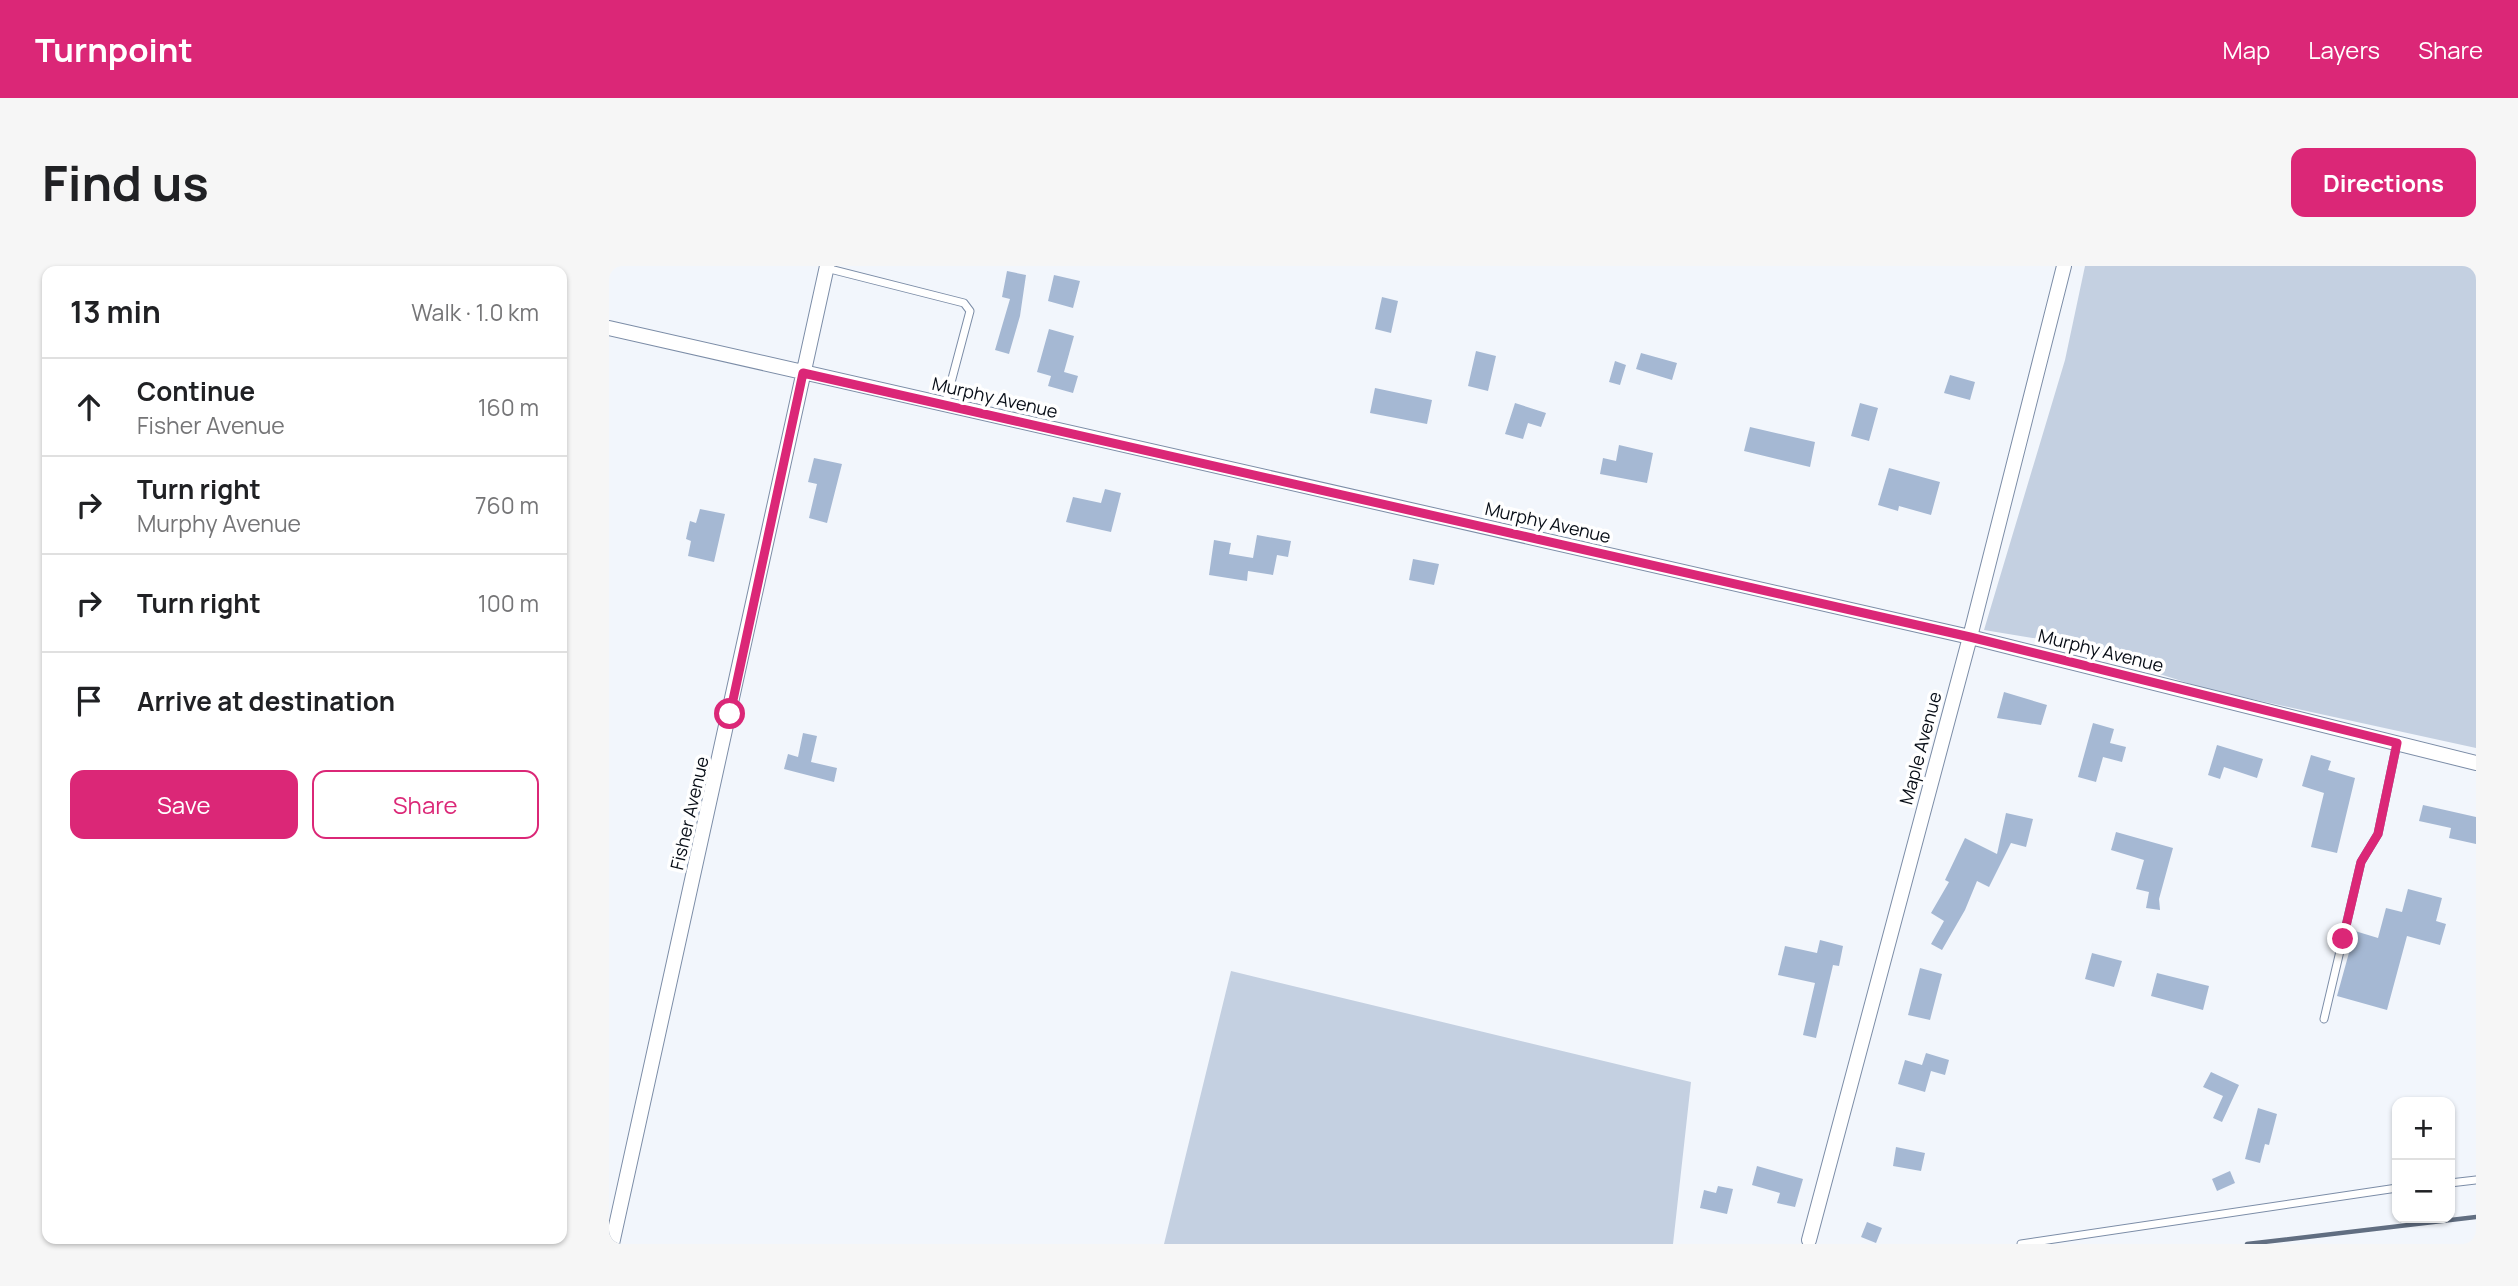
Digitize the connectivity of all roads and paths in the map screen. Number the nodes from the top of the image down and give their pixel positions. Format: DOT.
graph roads {
  1 [pos="2064,266"];
  2 [pos="827,267"];
  3 [pos="609,328"];
  4 [pos="803,373"];
  5 [pos="945,406"];
  6 [pos="1970,637"];
  7 [pos="2397,743"];
  8 [pos="2476,763"];
  9 [pos="2324,1018"];
  10 [pos="2476,1180"];
  11 [pos="2455,1182"];
  12 [pos="2392,1189"];
  13 [pos="1809,1240"];
  14 [pos="612,1244"];
  15 [pos="2021,1244"];
  1 -- 6 [label="street, Maple Avenue"];
  2 -- 4 [label="street, Fisher Avenue"];
  2 -- 5 [label="lane"];
  3 -- 4 [label="street, Murphy Avenue"];
  4 -- 5 [label="street, Murphy Avenue"];
  4 -- 14 [label="street, Fisher Avenue"];
  5 -- 6 [label="street, Murphy Avenue"];
  6 -- 7 [label="street, Murphy Avenue"];
  6 -- 13 [label="street, Maple Avenue"];
  7 -- 8 [label="street, Murphy Avenue"];
  7 -- 9 [label="lane"];
  10 -- 11 [label="lane"];
  12 -- 15 [label="lane"];
}
